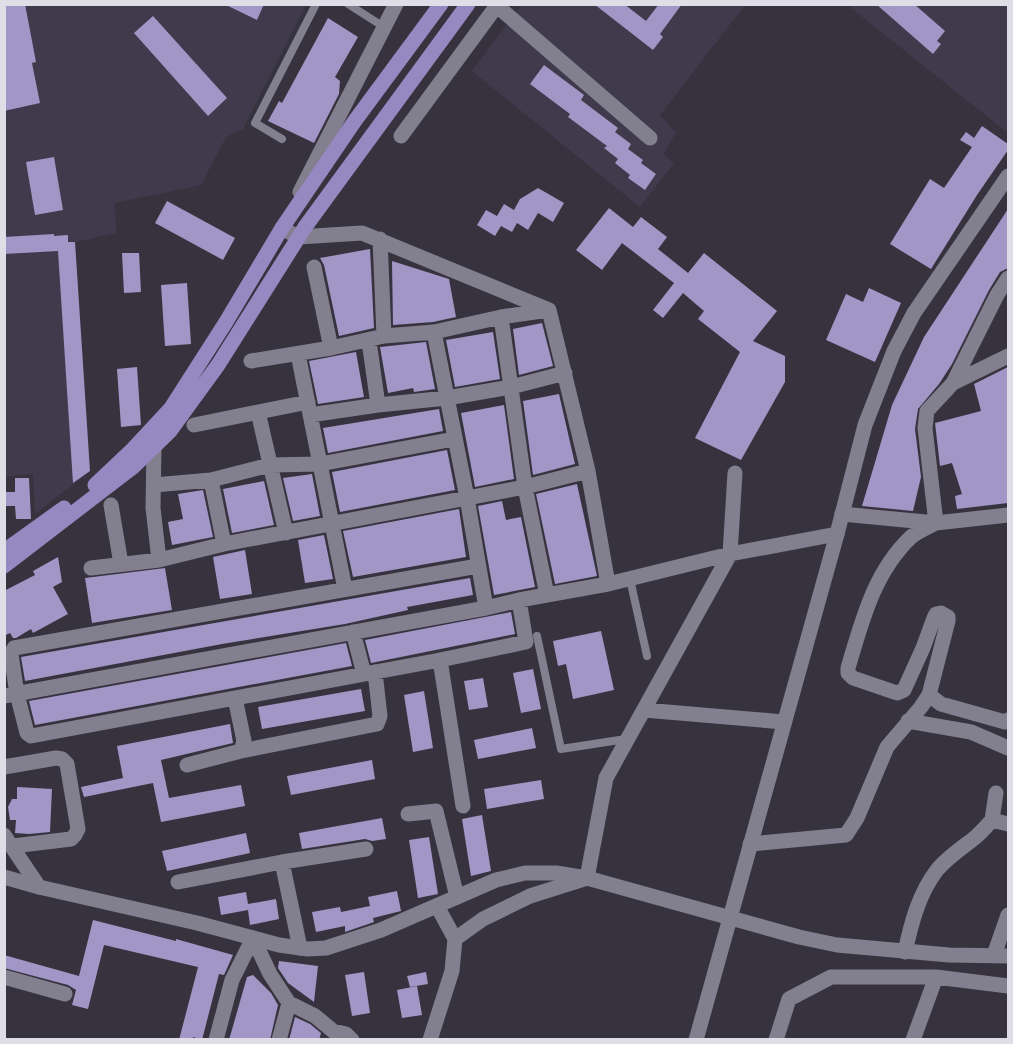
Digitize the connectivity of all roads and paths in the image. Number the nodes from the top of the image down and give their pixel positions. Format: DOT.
graph roads {
  1 [pos="316,4"];
  2 [pos="348,4"];
  3 [pos="396,4"];
  4 [pos="441,4"];
  5 [pos="468,4"];
  6 [pos="497,5"];
  7 [pos="384,27"];
  8 [pos="396,103"];
  9 [pos="415,118"];
  10 [pos="401,136"];
  11 [pos="650,138"];
  12 [pos="282,139"];
  13 [pos="1008,176"];
  14 [pos="282,228"];
  15 [pos="298,237"];
  16 [pos="380,239"];
  17 [pos="314,267"];
  18 [pos="1008,278"];
  19 [pos="1003,299"];
  20 [pos="549,310"];
  21 [pos="501,317"];
  22 [pos="434,332"];
  23 [pos="376,338"];
  24 [pos="331,348"];
  25 [pos="298,354"];
  26 [pos="1008,356"];
  27 [pos="251,361"];
  28 [pos="565,373"];
  29 [pos="953,382"];
  30 [pos="511,387"];
  31 [pos="447,398"];
  32 [pos="378,405"];
  33 [pos="309,409"];
  34 [pos="258,412"];
  35 [pos="194,426"];
  36 [pos="454,439"];
  37 [pos="154,446"];
  38 [pos="320,464"];
  39 [pos="270,465"];
  40 [pos="588,471"];
  41 [pos="735,473"];
  42 [pos="211,480"];
  43 [pos="154,485"];
  44 [pos="525,487"];
  45 [pos="467,498"];
  46 [pos="111,505"];
  47 [pos="842,514"];
  48 [pos="1008,515"];
  49 [pos="936,523"];
  50 [pos="332,524"];
  51 [pos="285,533"];
  52 [pos="837,534"];
  53 [pos="224,544"];
  54 [pos="4,551"];
  55 [pos="730,554"];
  56 [pos="159,560"];
  57 [pos="121,564"];
  58 [pos="4,566"];
  59 [pos="478,566"];
  60 [pos="91,568"];
  61 [pos="630,579"];
  62 [pos="608,584"];
  63 [pos="345,589"];
  64 [pos="547,595"];
  65 [pos="519,600"];
  66 [pos="486,609"];
  67 [pos="353,632"];
  68 [pos="537,636"];
  69 [pos="646,656"];
  70 [pos="440,660"];
  71 [pos="370,673"];
  72 [pos="11,695"];
  73 [pos="929,695"];
  74 [pos="235,698"];
  75 [pos="644,710"];
  76 [pos="908,720"];
  77 [pos="1008,720"];
  78 [pos="784,722"];
  79 [pos="628,739"];
  80 [pos="1008,748"];
  81 [pos="241,752"];
  82 [pos="187,765"];
  83 [pos="4,767"];
  84 [pos="996,793"];
  85 [pos="463,806"];
  86 [pos="408,814"];
  87 [pos="992,820"];
  88 [pos="1008,824"];
  89 [pos="9,841"];
  90 [pos="750,844"];
  91 [pos="366,849"];
  92 [pos="282,862"];
  93 [pos="4,877"];
  94 [pos="587,878"];
  95 [pos="178,882"];
  96 [pos="39,886"];
  97 [pos="457,897"];
  98 [pos="437,906"];
  99 [pos="1008,915"];
  100 [pos="729,918"];
  101 [pos="253,938"];
  102 [pos="455,939"];
  103 [pos="300,948"];
  104 [pos="905,952"];
  105 [pos="1001,955"];
  106 [pos="4,977"];
  107 [pos="936,977"];
  108 [pos="1008,987"];
  109 [pos="65,994"];
  110 [pos="289,1003"];
  111 [pos="331,1035"];
  112 [pos="216,1038"];
  113 [pos="279,1040"];
  114 [pos="352,1040"];
  115 [pos="430,1040"];
  116 [pos="696,1040"];
  117 [pos="776,1040"];
  118 [pos="913,1040"];
  1 -- 12 [label="lane"];
  2 -- 7 [label="lane"];
  3 -- 7 [label="street"];
  4 -- 14 [label="main road"];
  5 -- 8 [label="main road"];
  6 -- 9 [label="street"];
  6 -- 11 [label="street"];
  7 -- 14 [label="street"];
  8 -- 9 [label="street"];
  8 -- 15 [label="main road"];
  9 -- 10 [label="street"];
  13 -- 47 [label="street"];
  14 -- 15 [label="street"];
  14 -- 54 [label="main road"];
  15 -- 16 [label="street"];
  15 -- 37 [label="main road"];
  16 -- 20 [label="street"];
  16 -- 23 [label="street"];
  17 -- 24 [label="street"];
  18 -- 19 [label="street"];
  19 -- 29 [label="street"];
  20 -- 21 [label="street"];
  20 -- 28 [label="street"];
  21 -- 22 [label="street"];
  21 -- 30 [label="street"];
  22 -- 23 [label="street"];
  22 -- 31 [label="street"];
  23 -- 24 [label="street"];
  23 -- 32 [label="street"];
  24 -- 25 [label="street"];
  25 -- 27 [label="street"];
  25 -- 33 [label="street"];
  26 -- 29 [label="street"];
  28 -- 30 [label="street"];
  28 -- 40 [label="street"];
  29 -- 49 [label="street"];
  30 -- 31 [label="street"];
  30 -- 44 [label="street"];
  31 -- 32 [label="street"];
  31 -- 36 [label="street"];
  32 -- 33 [label="street"];
  33 -- 34 [label="street"];
  33 -- 38 [label="street"];
  34 -- 35 [label="street"];
  34 -- 39 [label="street"];
  36 -- 38 [label="street"];
  36 -- 45 [label="street"];
  37 -- 43 [label="street"];
  37 -- 58 [label="main road"];
  38 -- 39 [label="street"];
  38 -- 50 [label="street"];
  39 -- 42 [label="street"];
  39 -- 51 [label="street"];
  40 -- 44 [label="street"];
  40 -- 62 [label="street"];
  41 -- 55 [label="street"];
  42 -- 43 [label="street"];
  42 -- 53 [label="street"];
  43 -- 56 [label="street"];
  44 -- 45 [label="street"];
  44 -- 64 [label="street"];
  45 -- 50 [label="street"];
  45 -- 59 [label="street"];
  46 -- 57 [label="street"];
  47 -- 49 [label="street"];
  47 -- 52 [label="street"];
  48 -- 49 [label="street"];
  49 -- 73 [label="street"];
  50 -- 51 [label="street"];
  50 -- 63 [label="street"];
  51 -- 53 [label="street"];
  52 -- 55 [label="street"];
  52 -- 78 [label="street"];
  53 -- 56 [label="street"];
  55 -- 61 [label="street"];
  55 -- 75 [label="street"];
  56 -- 57 [label="street"];
  57 -- 60 [label="street"];
  59 -- 63 [label="street"];
  59 -- 66 [label="street"];
  61 -- 62 [label="street"];
  61 -- 69 [label="lane"];
  62 -- 64 [label="street"];
  63 -- 72 [label="street"];
  64 -- 65 [label="street"];
  65 -- 66 [label="street"];
  65 -- 70 [label="street"];
  66 -- 67 [label="street"];
  67 -- 71 [label="street"];
  67 -- 72 [label="street"];
  68 -- 79 [label="lane"];
  70 -- 71 [label="street"];
  70 -- 85 [label="street"];
  71 -- 74 [label="street"];
  71 -- 81 [label="street"];
  72 -- 74 [label="street"];
  73 -- 76 [label="street"];
  73 -- 77 [label="street"];
  74 -- 81 [label="street"];
  75 -- 78 [label="street"];
  75 -- 79 [label="street"];
  76 -- 80 [label="street"];
  76 -- 90 [label="street"];
  78 -- 90 [label="street"];
  79 -- 94 [label="street"];
  81 -- 82 [label="street"];
  83 -- 89 [label="street"];
  84 -- 87 [label="street"];
  86 -- 97 [label="street"];
  87 -- 88 [label="street"];
  87 -- 104 [label="street"];
  89 -- 96 [label="street"];
  90 -- 100 [label="street"];
  91 -- 92 [label="street"];
  92 -- 95 [label="street"];
  92 -- 103 [label="street"];
  93 -- 96 [label="street"];
  94 -- 97 [label="street"];
  94 -- 100 [label="street"];
  94 -- 102 [label="street"];
  96 -- 101 [label="street"];
  97 -- 98 [label="street"];
  98 -- 102 [label="street"];
  98 -- 103 [label="street"];
  99 -- 105 [label="street"];
  100 -- 104 [label="street"];
  100 -- 116 [label="street"];
  101 -- 103 [label="street"];
  101 -- 110 [label="street"];
  101 -- 112 [label="street"];
  102 -- 115 [label="street"];
  104 -- 105 [label="street"];
  106 -- 109 [label="street"];
  107 -- 108 [label="street"];
  107 -- 117 [label="street"];
  107 -- 118 [label="street"];
  110 -- 111 [label="street"];
  110 -- 113 [label="street"];
  111 -- 114 [label="street"];
}
